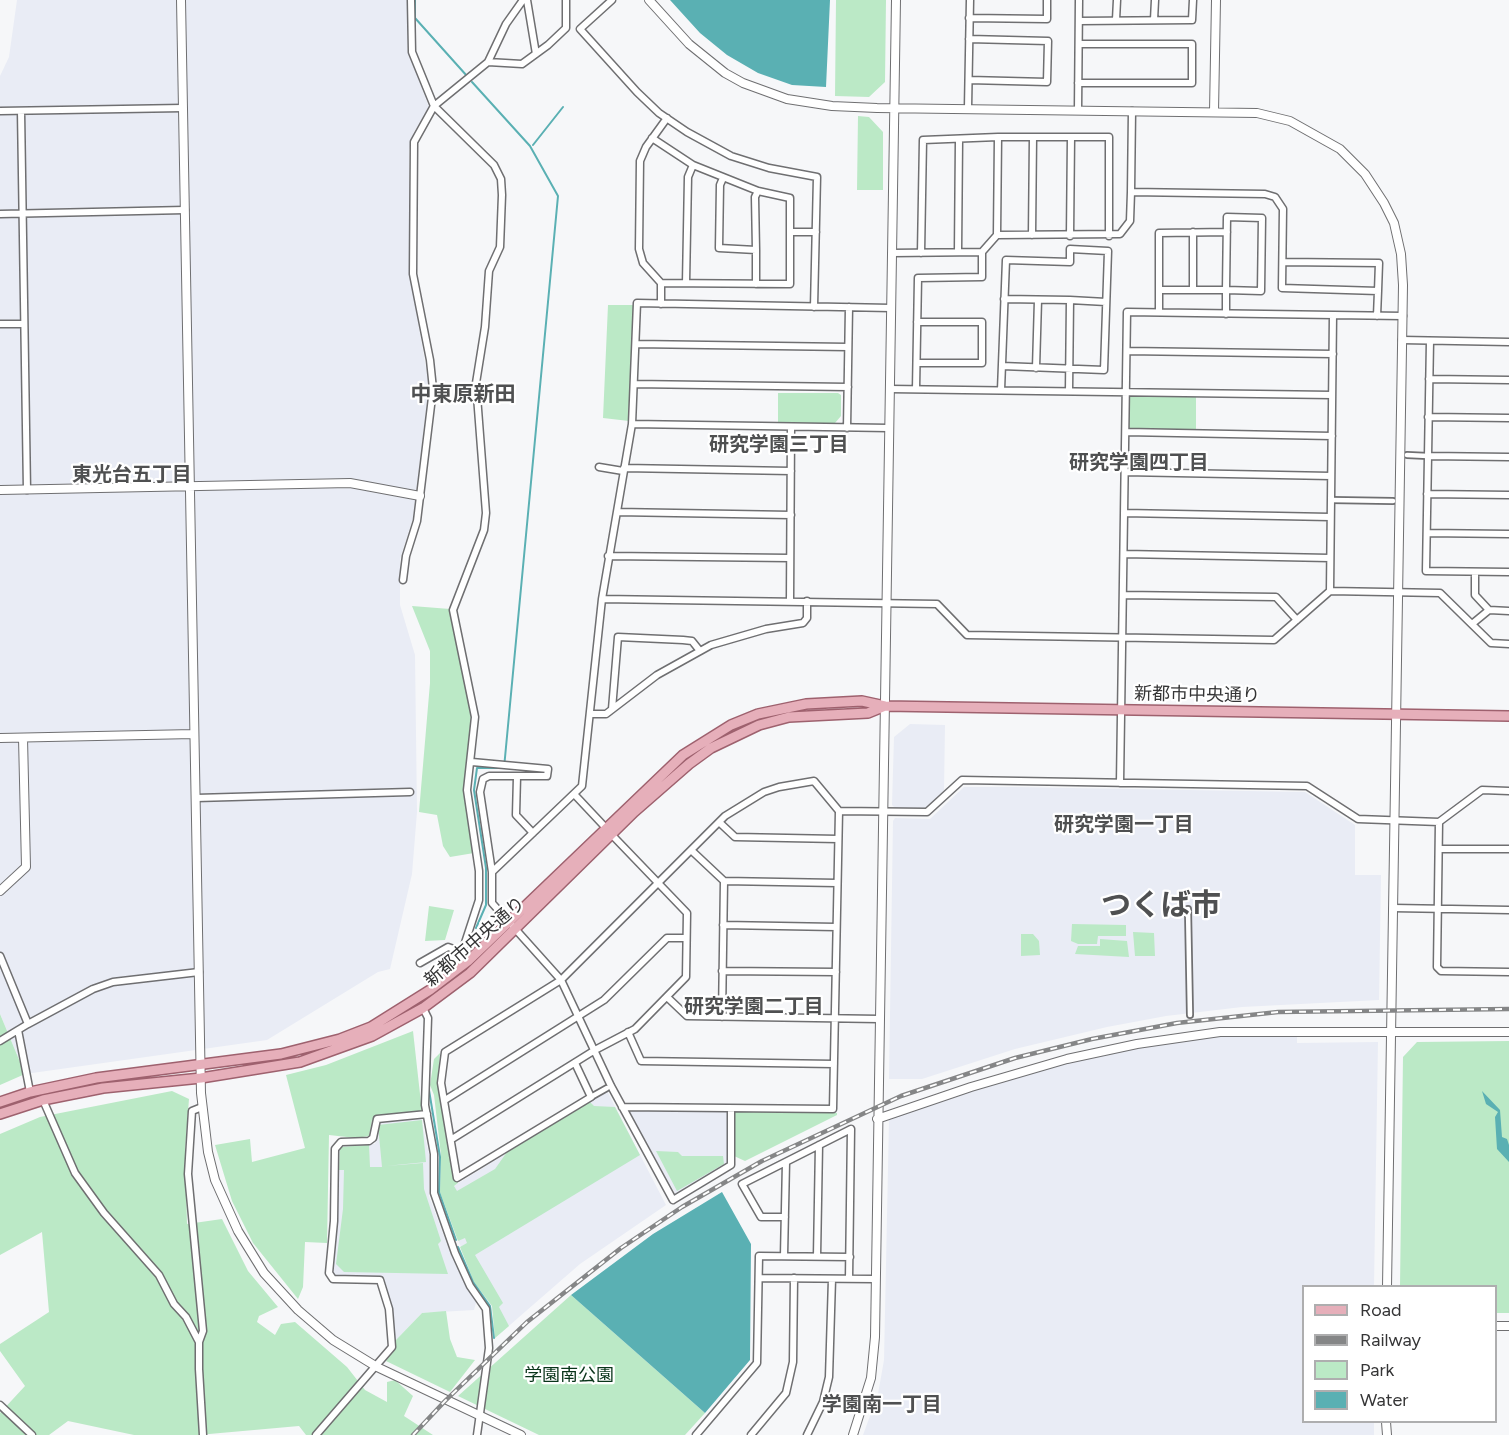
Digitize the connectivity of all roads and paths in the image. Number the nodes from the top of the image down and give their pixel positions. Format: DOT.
graph roads {
  1 [pos="181,0"];
  2 [pos="411,0"];
  3 [pos="525,0"];
  4 [pos="566,0"];
  5 [pos="612,0"];
  6 [pos="649,0"];
  7 [pos="896,0"];
  8 [pos="970,0"];
  9 [pos="1047,0"];
  10 [pos="1079,0"];
  11 [pos="1117,0"];
  12 [pos="1155,0"];
  13 [pos="1193,0"];
  14 [pos="1216,0"];
  15 [pos="969,18"];
  16 [pos="1116,20"];
  17 [pos="1154,20"];
  18 [pos="1079,21"];
  19 [pos="969,39"];
  20 [pos="1079,44"];
  21 [pos="536,54"];
  22 [pos="488,62"];
  23 [pos="969,80"];
  24 [pos="1078,83"];
  25 [pos="434,106"];
  26 [pos="183,108"];
  27 [pos="894,108"];
  28 [pos="968,108"];
  29 [pos="1078,110"];
  30 [pos="0,111"];
  31 [pos="21,111"];
  32 [pos="1132,111"];
  33 [pos="1214,112"];
  34 [pos="667,118"];
  35 [pos="1071,136"];
  36 [pos="998,137"];
  37 [pos="1033,137"];
  38 [pos="652,138"];
  39 [pos="959,140"];
  40 [pos="693,165"];
  41 [pos="723,178"];
  42 [pos="758,191"];
  43 [pos="1131,192"];
  44 [pos="185,210"];
  45 [pos="22,213"];
  46 [pos="0,214"];
  47 [pos="790,232"];
  48 [pos="816,232"];
  49 [pos="1193,232"];
  50 [pos="1227,232"];
  51 [pos="997,235"];
  52 [pos="1032,235"];
  53 [pos="1070,236"];
  54 [pos="1109,236"];
  55 [pos="756,250"];
  56 [pos="958,252"];
  57 [pos="982,252"];
  58 [pos="921,253"];
  59 [pos="892,254"];
  60 [pos="1283,262"];
  61 [pos="661,283"];
  62 [pos="686,284"];
  63 [pos="756,284"];
  64 [pos="1159,290"];
  65 [pos="1193,290"];
  66 [pos="1226,290"];
  67 [pos="1378,291"];
  68 [pos="1004,299"];
  69 [pos="1038,300"];
  70 [pos="1070,300"];
  71 [pos="1106,302"];
  72 [pos="661,304"];
  73 [pos="814,307"];
  74 [pos="849,307"];
  75 [pos="891,308"];
  76 [pos="1159,312"];
  77 [pos="1226,314"];
  78 [pos="1333,315"];
  79 [pos="1377,316"];
  80 [pos="1402,316"];
  81 [pos="917,322"];
  82 [pos="0,324"];
  83 [pos="24,324"];
  84 [pos="1402,340"];
  85 [pos="1430,341"];
  86 [pos="1509,342"];
  87 [pos="636,344"];
  88 [pos="848,347"];
  89 [pos="1127,351"];
  90 [pos="1333,354"];
  91 [pos="917,363"];
  92 [pos="1002,366"];
  93 [pos="1036,368"];
  94 [pos="1069,369"];
  95 [pos="1429,379"];
  96 [pos="1509,380"];
  97 [pos="634,384"];
  98 [pos="848,387"];
  99 [pos="890,389"];
  100 [pos="916,389"];
  101 [pos="1001,390"];
  102 [pos="1069,391"];
  103 [pos="1126,392"];
  104 [pos="1332,394"];
  105 [pos="1428,417"];
  106 [pos="1509,418"];
  107 [pos="632,424"];
  108 [pos="791,428"];
  109 [pos="889,428"];
  110 [pos="847,429"];
  111 [pos="1126,432"];
  112 [pos="1332,436"];
  113 [pos="1407,455"];
  114 [pos="1428,456"];
  115 [pos="1509,457"];
  116 [pos="624,470"];
  117 [pos="791,471"];
  118 [pos="1125,472"];
  119 [pos="602,476"];
  120 [pos="1331,476"];
  121 [pos="190,486"];
  122 [pos="0,490"];
  123 [pos="27,490"];
  124 [pos="1427,494"];
  125 [pos="1509,495"];
  126 [pos="420,496"];
  127 [pos="1331,500"];
  128 [pos="1393,501"];
  129 [pos="616,512"];
  130 [pos="1124,513"];
  131 [pos="790,515"];
  132 [pos="1330,517"];
  133 [pos="1427,533"];
  134 [pos="1509,534"];
  135 [pos="1124,554"];
  136 [pos="608,556"];
  137 [pos="790,558"];
  138 [pos="1330,558"];
  139 [pos="1475,572"];
  140 [pos="1509,572"];
  141 [pos="404,580"];
  142 [pos="1330,591"];
  143 [pos="1398,592"];
  144 [pos="1123,595"];
  145 [pos="602,599"];
  146 [pos="790,601"];
  147 [pos="807,601"];
  148 [pos="886,603"];
  149 [pos="1489,610"];
  150 [pos="1509,611"];
  151 [pos="1297,620"];
  152 [pos="1472,624"];
  153 [pos="1122,638"];
  154 [pos="1509,644"];
  155 [pos="700,651"];
  156 [pos="885,706"];
  157 [pos="612,709"];
  158 [pos="1121,710"];
  159 [pos="590,714"];
  160 [pos="1396,714"];
  161 [pos="1509,716"];
  162 [pos="194,734"];
  163 [pos="0,738"];
  164 [pos="23,738"];
  165 [pos="472,762"];
  166 [pos="517,777"];
  167 [pos="1120,783"];
  168 [pos="1509,790"];
  169 [pos="410,792"];
  170 [pos="574,794"];
  171 [pos="196,798"];
  172 [pos="838,811"];
  173 [pos="884,812"];
  174 [pos="1395,820"];
  175 [pos="719,822"];
  176 [pos="1439,822"];
  177 [pos="605,827"];
  178 [pos="533,834"];
  179 [pos="612,835"];
  180 [pos="838,839"];
  181 [pos="1439,849"];
  182 [pos="1509,849"];
  183 [pos="691,850"];
  184 [pos="492,872"];
  185 [pos="724,881"];
  186 [pos="837,883"];
  187 [pos="658,884"];
  188 [pos="0,891"];
  189 [pos="1393,908"];
  190 [pos="1188,909"];
  191 [pos="1438,909"];
  192 [pos="1509,910"];
  193 [pos="510,922"];
  194 [pos="723,925"];
  195 [pos="836,927"];
  196 [pos="517,929"];
  197 [pos="686,938"];
  198 [pos="462,952"];
  199 [pos="0,956"];
  200 [pos="468,961"];
  201 [pos="420,963"];
  202 [pos="722,970"];
  203 [pos="199,972"];
  204 [pos="836,972"];
  205 [pos="1509,972"];
  206 [pos="561,980"];
  207 [pos="667,996"];
  208 [pos="423,1008"];
  209 [pos="578,1014"];
  210 [pos="1190,1015"];
  211 [pos="722,1017"];
  212 [pos="835,1018"];
  213 [pos="879,1019"];
  214 [pos="28,1024"];
  215 [pos="18,1030"];
  216 [pos="628,1032"];
  217 [pos="1509,1032"];
  218 [pos="1392,1033"];
  219 [pos="0,1041"];
  220 [pos="595,1050"];
  221 [pos="574,1063"];
  222 [pos="834,1064"];
  223 [pos="201,1066"];
  224 [pos="201,1078"];
  225 [pos="607,1088"];
  226 [pos="30,1092"];
  227 [pos="591,1097"];
  228 [pos="43,1100"];
  229 [pos="445,1100"];
  230 [pos="0,1102"];
  231 [pos="202,1107"];
  232 [pos="622,1107"];
  233 [pos="731,1108"];
  234 [pos="0,1114"];
  235 [pos="427,1114"];
  236 [pos="877,1119"];
  237 [pos="452,1139"];
  238 [pos="819,1145"];
  239 [pos="786,1162"];
  240 [pos="785,1217"];
  241 [pos="784,1256"];
  242 [pos="817,1256"];
  243 [pos="850,1257"];
  244 [pos="759,1278"];
  245 [pos="794,1278"];
  246 [pos="832,1279"];
  247 [pos="849,1279"];
  248 [pos="875,1279"];
  249 [pos="1387,1285"];
  250 [pos="199,1342"];
  251 [pos="377,1367"];
  252 [pos="0,1405"];
  253 [pos="481,1416"];
  254 [pos="32,1435"];
  255 [pos="202,1435"];
  256 [pos="316,1435"];
  257 [pos="477,1435"];
  258 [pos="521,1435"];
  259 [pos="696,1435"];
  260 [pos="751,1435"];
  261 [pos="807,1435"];
  262 [pos="853,1435"];
  1 -- 26 [label="street"];
  2 -- 25 [label="street"];
  3 -- 21 [label="street"];
  3 -- 22 [label="street"];
  4 -- 21 [label="street"];
  5 -- 34 [label="street"];
  6 -- 27 [label="street"];
  7 -- 27 [label="street"];
  8 -- 15 [label="street"];
  9 -- 15 [label="street"];
  10 -- 18 [label="street"];
  11 -- 16 [label="street"];
  12 -- 17 [label="street"];
  13 -- 17 [label="street"];
  14 -- 33 [label="street"];
  15 -- 19 [label="street"];
  16 -- 17 [label="street"];
  16 -- 18 [label="street"];
  18 -- 20 [label="street"];
  19 -- 23 [label="street"];
  19 -- 23 [label="street"];
  20 -- 24 [label="street"];
  20 -- 24 [label="street"];
  21 -- 22 [label="street"];
  22 -- 25 [label="street"];
  23 -- 28 [label="street"];
  24 -- 29 [label="street"];
  25 -- 126 [label="street"];
  25 -- 165 [label="street"];
  26 -- 31 [label="street"];
  26 -- 44 [label="street"];
  27 -- 28 [label="street"];
  27 -- 59 [label="street"];
  28 -- 29 [label="street"];
  29 -- 32 [label="street"];
  30 -- 31 [label="street"];
  31 -- 45 [label="street"];
  32 -- 33 [label="street"];
  32 -- 43 [label="street"];
  33 -- 80 [label="street"];
  34 -- 38 [label="street"];
  34 -- 48 [label="street"];
  35 -- 37 [label="street"];
  35 -- 53 [label="street"];
  35 -- 54 [label="street"];
  36 -- 37 [label="street"];
  36 -- 39 [label="street"];
  36 -- 51 [label="street"];
  37 -- 52 [label="street"];
  38 -- 40 [label="street"];
  38 -- 61 [label="street"];
  39 -- 56 [label="street"];
  39 -- 58 [label="street"];
  40 -- 41 [label="street"];
  40 -- 62 [label="street"];
  41 -- 42 [label="street"];
  41 -- 55 [label="street"];
  42 -- 47 [label="street"];
  42 -- 55 [label="street"];
  43 -- 54 [label="street"];
  43 -- 60 [label="street"];
  44 -- 45 [label="street"];
  44 -- 121 [label="street"];
  45 -- 46 [label="street"];
  45 -- 83 [label="street"];
  47 -- 48 [label="street"];
  47 -- 63 [label="street"];
  48 -- 73 [label="street"];
  49 -- 50 [label="street"];
  49 -- 64 [label="street"];
  49 -- 65 [label="street"];
  50 -- 66 [label="street"];
  50 -- 66 [label="street"];
  51 -- 52 [label="street"];
  51 -- 57 [label="street"];
  52 -- 53 [label="street"];
  53 -- 54 [label="street"];
  55 -- 63 [label="street"];
  56 -- 57 [label="street"];
  56 -- 58 [label="street"];
  57 -- 81 [label="street"];
  58 -- 59 [label="street"];
  59 -- 75 [label="street"];
  60 -- 67 [label="street"];
  60 -- 67 [label="street"];
  61 -- 62 [label="street"];
  61 -- 72 [label="street"];
  62 -- 63 [label="street"];
  64 -- 65 [label="street"];
  64 -- 76 [label="street"];
  65 -- 66 [label="street"];
  66 -- 77 [label="street"];
  67 -- 79 [label="street"];
  68 -- 69 [label="street"];
  68 -- 71 [label="street"];
  68 -- 92 [label="street"];
  69 -- 70 [label="street"];
  69 -- 93 [label="street"];
  70 -- 71 [label="street"];
  70 -- 94 [label="street"];
  71 -- 94 [label="street"];
  72 -- 73 [label="street"];
  72 -- 87 [label="street"];
  73 -- 74 [label="street"];
  74 -- 75 [label="street"];
  74 -- 88 [label="street"];
  75 -- 99 [label="street"];
  76 -- 77 [label="street"];
  76 -- 89 [label="street"];
  77 -- 78 [label="street"];
  78 -- 79 [label="street"];
  78 -- 90 [label="street"];
  79 -- 80 [label="street"];
  80 -- 84 [label="street"];
  81 -- 91 [label="street"];
  81 -- 91 [label="street"];
  82 -- 83 [label="street"];
  83 -- 123 [label="street"];
  84 -- 85 [label="street"];
  84 -- 143 [label="street"];
  85 -- 86 [label="street"];
  85 -- 95 [label="street"];
  87 -- 88 [label="street"];
  87 -- 97 [label="street"];
  88 -- 98 [label="street"];
  89 -- 90 [label="street"];
  89 -- 103 [label="street"];
  90 -- 104 [label="street"];
  91 -- 100 [label="street"];
  92 -- 93 [label="street"];
  92 -- 101 [label="street"];
  93 -- 94 [label="street"];
  94 -- 102 [label="street"];
  95 -- 96 [label="street"];
  95 -- 105 [label="street"];
  97 -- 98 [label="street"];
  97 -- 107 [label="street"];
  98 -- 110 [label="street"];
  99 -- 100 [label="street"];
  99 -- 109 [label="street"];
  100 -- 101 [label="street"];
  101 -- 102 [label="street"];
  102 -- 103 [label="street"];
  103 -- 104 [label="street"];
  103 -- 111 [label="street"];
  104 -- 112 [label="street"];
  105 -- 106 [label="street"];
  105 -- 114 [label="street"];
  107 -- 108 [label="street"];
  107 -- 116 [label="street"];
  108 -- 110 [label="street"];
  108 -- 117 [label="street"];
  109 -- 110 [label="street"];
  109 -- 148 [label="street"];
  111 -- 112 [label="street"];
  111 -- 118 [label="street"];
  112 -- 120 [label="street"];
  113 -- 114 [label="street"];
  114 -- 115 [label="street"];
  114 -- 124 [label="street"];
  116 -- 117 [label="street"];
  116 -- 119 [label="street"];
  116 -- 129 [label="street"];
  117 -- 131 [label="street"];
  118 -- 120 [label="street"];
  118 -- 130 [label="street"];
  120 -- 127 [label="street"];
  121 -- 123 [label="street"];
  121 -- 126 [label="street"];
  121 -- 162 [label="street"];
  122 -- 123 [label="street"];
  124 -- 125 [label="street"];
  124 -- 133 [label="street"];
  126 -- 141 [label="street"];
  127 -- 128 [label="street"];
  127 -- 132 [label="street"];
  129 -- 131 [label="street"];
  129 -- 136 [label="street"];
  130 -- 132 [label="street"];
  130 -- 135 [label="street"];
  131 -- 137 [label="street"];
  132 -- 138 [label="street"];
  133 -- 134 [label="street"];
  133 -- 139 [label="street"];
  135 -- 138 [label="street"];
  135 -- 144 [label="street"];
  136 -- 137 [label="street"];
  136 -- 145 [label="street"];
  137 -- 146 [label="street"];
  138 -- 142 [label="street"];
  139 -- 140 [label="street"];
  139 -- 149 [label="street"];
  142 -- 143 [label="street"];
  142 -- 151 [label="street"];
  143 -- 152 [label="street"];
  143 -- 160 [label="street"];
  144 -- 151 [label="street"];
  144 -- 153 [label="street"];
  145 -- 146 [label="street"];
  145 -- 159 [label="street"];
  146 -- 147 [label="street"];
  147 -- 148 [label="street"];
  147 -- 155 [label="street"];
  148 -- 153 [label="street"];
  148 -- 156 [label="street"];
  149 -- 150 [label="street"];
  149 -- 152 [label="street"];
  151 -- 153 [label="street"];
  152 -- 154 [label="street"];
  153 -- 158 [label="street"];
  155 -- 157 [label="street"];
  155 -- 157 [label="street"];
  156 -- 158 [label="main road, 新都市中央通り"];
  156 -- 173 [label="street"];
  156 -- 177 [label="main road, 新都市中央通り"];
  156 -- 179 [label="main road, 新都市中央通り"];
  157 -- 159 [label="street"];
  158 -- 160 [label="main road, 新都市中央通り"];
  158 -- 167 [label="street"];
  159 -- 170 [label="street"];
  160 -- 161 [label="main road, 新都市中央通り"];
  160 -- 174 [label="street"];
  162 -- 164 [label="street"];
  162 -- 171 [label="street"];
  163 -- 164 [label="street"];
  164 -- 188 [label="street"];
  165 -- 166 [label="street"];
  165 -- 198 [label="street"];
  166 -- 178 [label="street"];
  166 -- 184 [label="street"];
  167 -- 173 [label="street"];
  167 -- 174 [label="street"];
  168 -- 176 [label="street"];
  169 -- 171 [label="street"];
  170 -- 177 [label="street"];
  170 -- 178 [label="street"];
  171 -- 203 [label="street"];
  172 -- 173 [label="street"];
  172 -- 175 [label="street"];
  172 -- 180 [label="street"];
  173 -- 213 [label="street"];
  174 -- 176 [label="street"];
  174 -- 189 [label="street"];
  175 -- 180 [label="street"];
  175 -- 183 [label="street"];
  176 -- 181 [label="street"];
  177 -- 193 [label="main road, 新都市中央通り"];
  178 -- 184 [label="street"];
  179 -- 187 [label="street"];
  179 -- 196 [label="main road, 新都市中央通り"];
  180 -- 186 [label="street"];
  181 -- 182 [label="street"];
  181 -- 191 [label="street"];
  183 -- 185 [label="street"];
  183 -- 187 [label="street"];
  184 -- 193 [label="street"];
  185 -- 186 [label="street"];
  185 -- 194 [label="street"];
  186 -- 195 [label="street"];
  187 -- 197 [label="street"];
  187 -- 206 [label="street"];
  189 -- 191 [label="street"];
  189 -- 218 [label="street"];
  190 -- 210 [label="street"];
  191 -- 192 [label="street"];
  191 -- 205 [label="street"];
  193 -- 196 [label="street"];
  193 -- 200 [label="main road, 新都市中央通り"];
  194 -- 195 [label="street"];
  194 -- 202 [label="street"];
  195 -- 204 [label="street"];
  196 -- 206 [label="street"];
  196 -- 208 [label="main road, 新都市中央通り"];
  197 -- 207 [label="street"];
  197 -- 209 [label="street"];
  198 -- 200 [label="street"];
  198 -- 201 [label="street"];
  199 -- 214 [label="street"];
  200 -- 223 [label="main road, 新都市中央通り"];
  202 -- 204 [label="street"];
  202 -- 211 [label="street"];
  203 -- 214 [label="street"];
  203 -- 223 [label="street"];
  204 -- 212 [label="street"];
  206 -- 209 [label="street"];
  206 -- 229 [label="street"];
  207 -- 211 [label="street"];
  207 -- 216 [label="street"];
  208 -- 224 [label="main road, 新都市中央通り"];
  208 -- 235 [label="street"];
  209 -- 220 [label="street"];
  209 -- 229 [label="street"];
  211 -- 212 [label="street"];
  212 -- 213 [label="street"];
  212 -- 222 [label="street"];
  213 -- 236 [label="street"];
  214 -- 215 [label="street"];
  215 -- 219 [label="street"];
  215 -- 226 [label="street"];
  216 -- 220 [label="street"];
  216 -- 222 [label="street"];
  217 -- 218 [label="street"];
  218 -- 236 [label="street"];
  218 -- 249 [label="street"];
  220 -- 221 [label="street"];
  220 -- 232 [label="street"];
  221 -- 227 [label="street"];
  221 -- 237 [label="street"];
  222 -- 233 [label="street"];
  223 -- 224 [label="street"];
  223 -- 226 [label="main road, 新都市中央通り"];
  224 -- 228 [label="main road, 新都市中央通り"];
  224 -- 231 [label="street"];
  225 -- 227 [label="street"];
  226 -- 230 [label="main road, 新都市中央通り"];
  227 -- 237 [label="street"];
  228 -- 234 [label="main road, 新都市中央通り"];
  228 -- 250 [label="street"];
  229 -- 237 [label="street"];
  231 -- 250 [label="street"];
  231 -- 251 [label="street"];
  232 -- 233 [label="street"];
  232 -- 233 [label="street"];
  235 -- 251 [label="street"];
  235 -- 253 [label="street"];
  236 -- 248 [label="street"];
  238 -- 239 [label="street"];
  238 -- 242 [label="street"];
  238 -- 243 [label="street"];
  239 -- 240 [label="street"];
  239 -- 240 [label="street"];
  240 -- 241 [label="street"];
  241 -- 242 [label="street"];
  241 -- 244 [label="street"];
  242 -- 243 [label="street"];
  243 -- 247 [label="street"];
  244 -- 245 [label="street"];
  244 -- 259 [label="street"];
  245 -- 246 [label="street"];
  245 -- 260 [label="street"];
  246 -- 247 [label="street"];
  246 -- 261 [label="street"];
  247 -- 248 [label="street"];
  248 -- 262 [label="street"];
  250 -- 255 [label="street"];
  251 -- 253 [label="street"];
  251 -- 256 [label="street"];
  252 -- 254 [label="street"];
  253 -- 257 [label="street"];
  253 -- 258 [label="street"];
}
